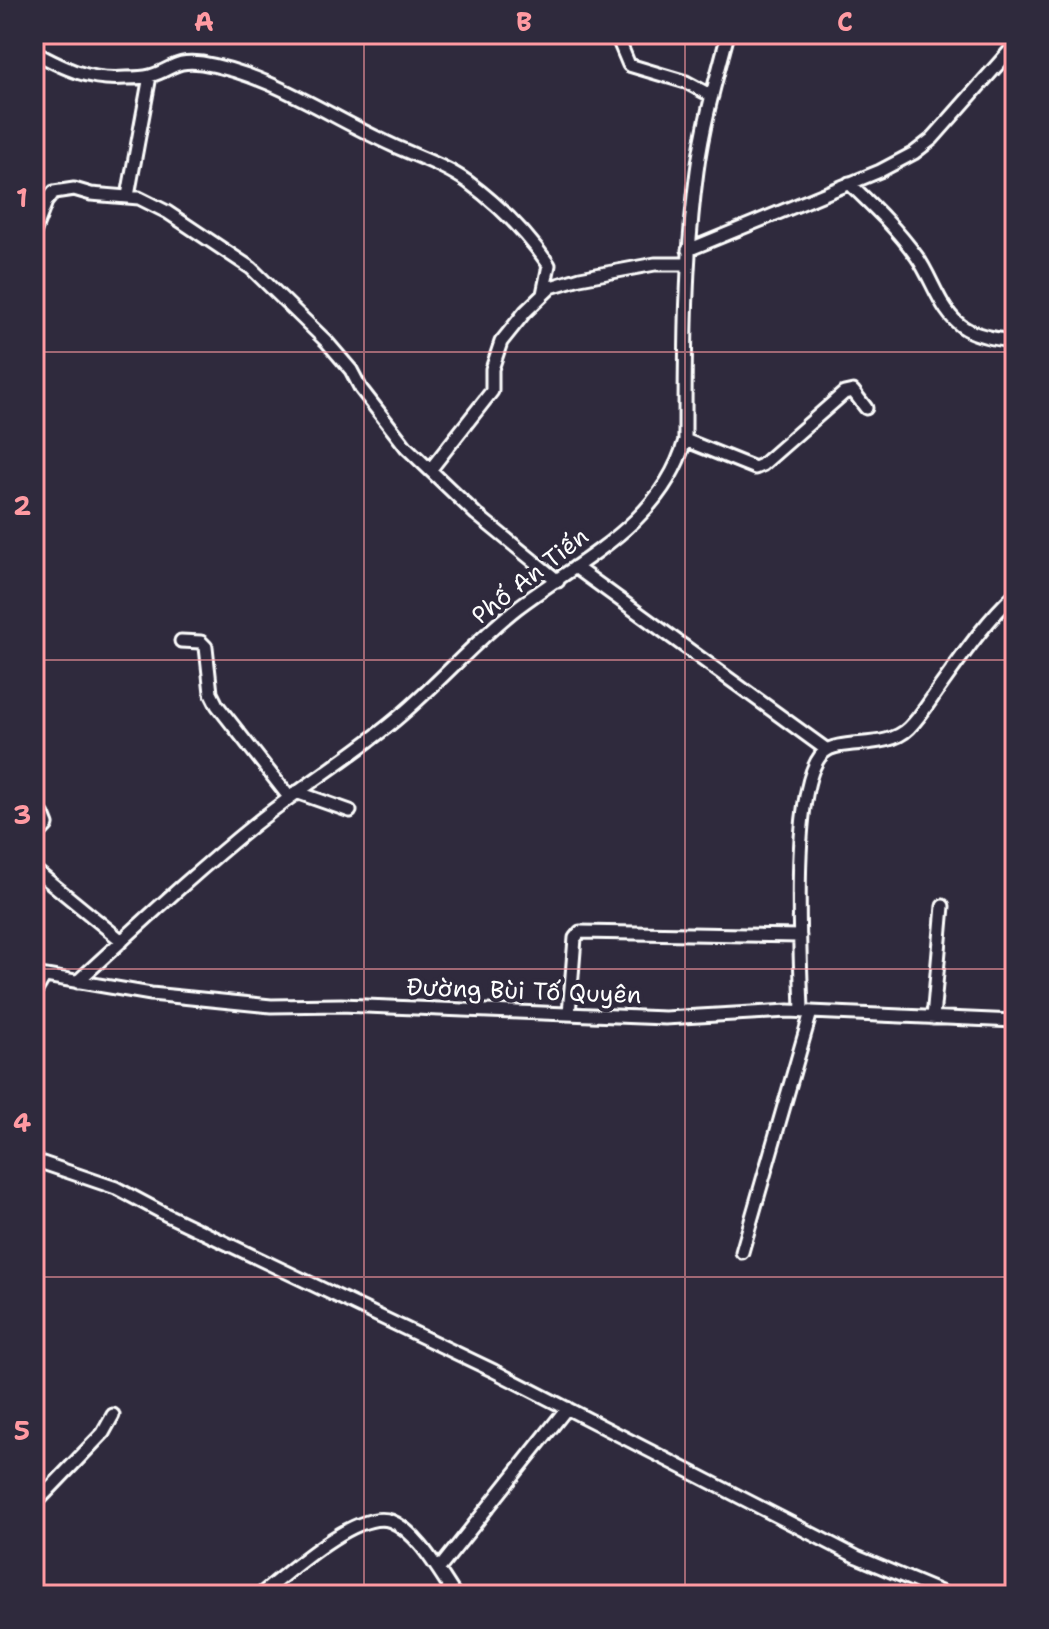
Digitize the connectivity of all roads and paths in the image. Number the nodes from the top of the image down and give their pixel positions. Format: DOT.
graph roads {
  1 [pos="616,34"];
  2 [pos="728,34"];
  3 [pos="1015,45"];
  4 [pos="34,52"];
  5 [pos="150,76"];
  6 [pos="712,96"];
  7 [pos="849,183"];
  8 [pos="128,196"];
  9 [pos="34,233"];
  10 [pos="688,250"];
  11 [pos="688,264"];
  12 [pos="543,294"];
  13 [pos="1015,342"];
  14 [pos="866,408"];
  15 [pos="685,440"];
  16 [pos="430,470"];
  17 [pos="575,567"];
  18 [pos="558,581"];
  19 [pos="1015,594"];
  20 [pos="181,641"];
  21 [pos="827,750"];
  22 [pos="293,794"];
  23 [pos="34,805"];
  24 [pos="350,811"];
  25 [pos="34,839"];
  26 [pos="34,869"];
  27 [pos="943,906"];
  28 [pos="800,936"];
  29 [pos="122,941"];
  30 [pos="39,976"];
  31 [pos="77,982"];
  32 [pos="34,994"];
  33 [pos="806,1012"];
  34 [pos="569,1014"];
  35 [pos="933,1018"];
  36 [pos="1015,1021"];
  37 [pos="34,1160"];
  38 [pos="742,1252"];
  39 [pos="567,1408"];
  40 [pos="113,1415"];
  41 [pos="34,1505"];
  42 [pos="439,1569"];
  43 [pos="260,1595"];
  44 [pos="455,1595"];
  45 [pos="948,1595"];
  1 -- 6 [label="street"];
  2 -- 6 [label="street, Phố An Tiến"];
  3 -- 7 [label="street"];
  4 -- 5 [label="street"];
  5 -- 8 [label="street"];
  5 -- 12 [label="street"];
  6 -- 10 [label="street, Phố An Tiến"];
  7 -- 10 [label="street"];
  7 -- 13 [label="street"];
  8 -- 9 [label="street"];
  8 -- 16 [label="street"];
  10 -- 11 [label="street, Phố An Tiến"];
  11 -- 12 [label="street"];
  11 -- 15 [label="street, Phố An Tiến"];
  12 -- 16 [label="street"];
  14 -- 15 [label="street"];
  15 -- 17 [label="street, Phố An Tiến"];
  16 -- 18 [label="street"];
  17 -- 18 [label="street, Phố An Tiến"];
  17 -- 21 [label="street"];
  18 -- 22 [label="street, Phố An Tiến"];
  19 -- 21 [label="street"];
  20 -- 22 [label="street"];
  21 -- 28 [label="street"];
  22 -- 24 [label="street"];
  22 -- 29 [label="street, Phố An Tiến"];
  23 -- 25 [label="street"];
  26 -- 29 [label="street"];
  27 -- 35 [label="street"];
  28 -- 33 [label="street"];
  28 -- 34 [label="street"];
  29 -- 31 [label="street, Phố An Tiến"];
  30 -- 31 [label="street, Đường Bùi Tố Quyên"];
  30 -- 32 [label="street"];
  31 -- 34 [label="street, Đường Bùi Tố Quyên"];
  33 -- 34 [label="street, Đường Bùi Tố Quyên"];
  33 -- 35 [label="street, Đường Bùi Tố Quyên"];
  33 -- 38 [label="street"];
  35 -- 36 [label="street, Đường Bùi Tố Quyên"];
  37 -- 39 [label="street"];
  39 -- 42 [label="street"];
  39 -- 45 [label="street"];
  40 -- 41 [label="street"];
  42 -- 43 [label="street"];
  42 -- 44 [label="street"];
}
